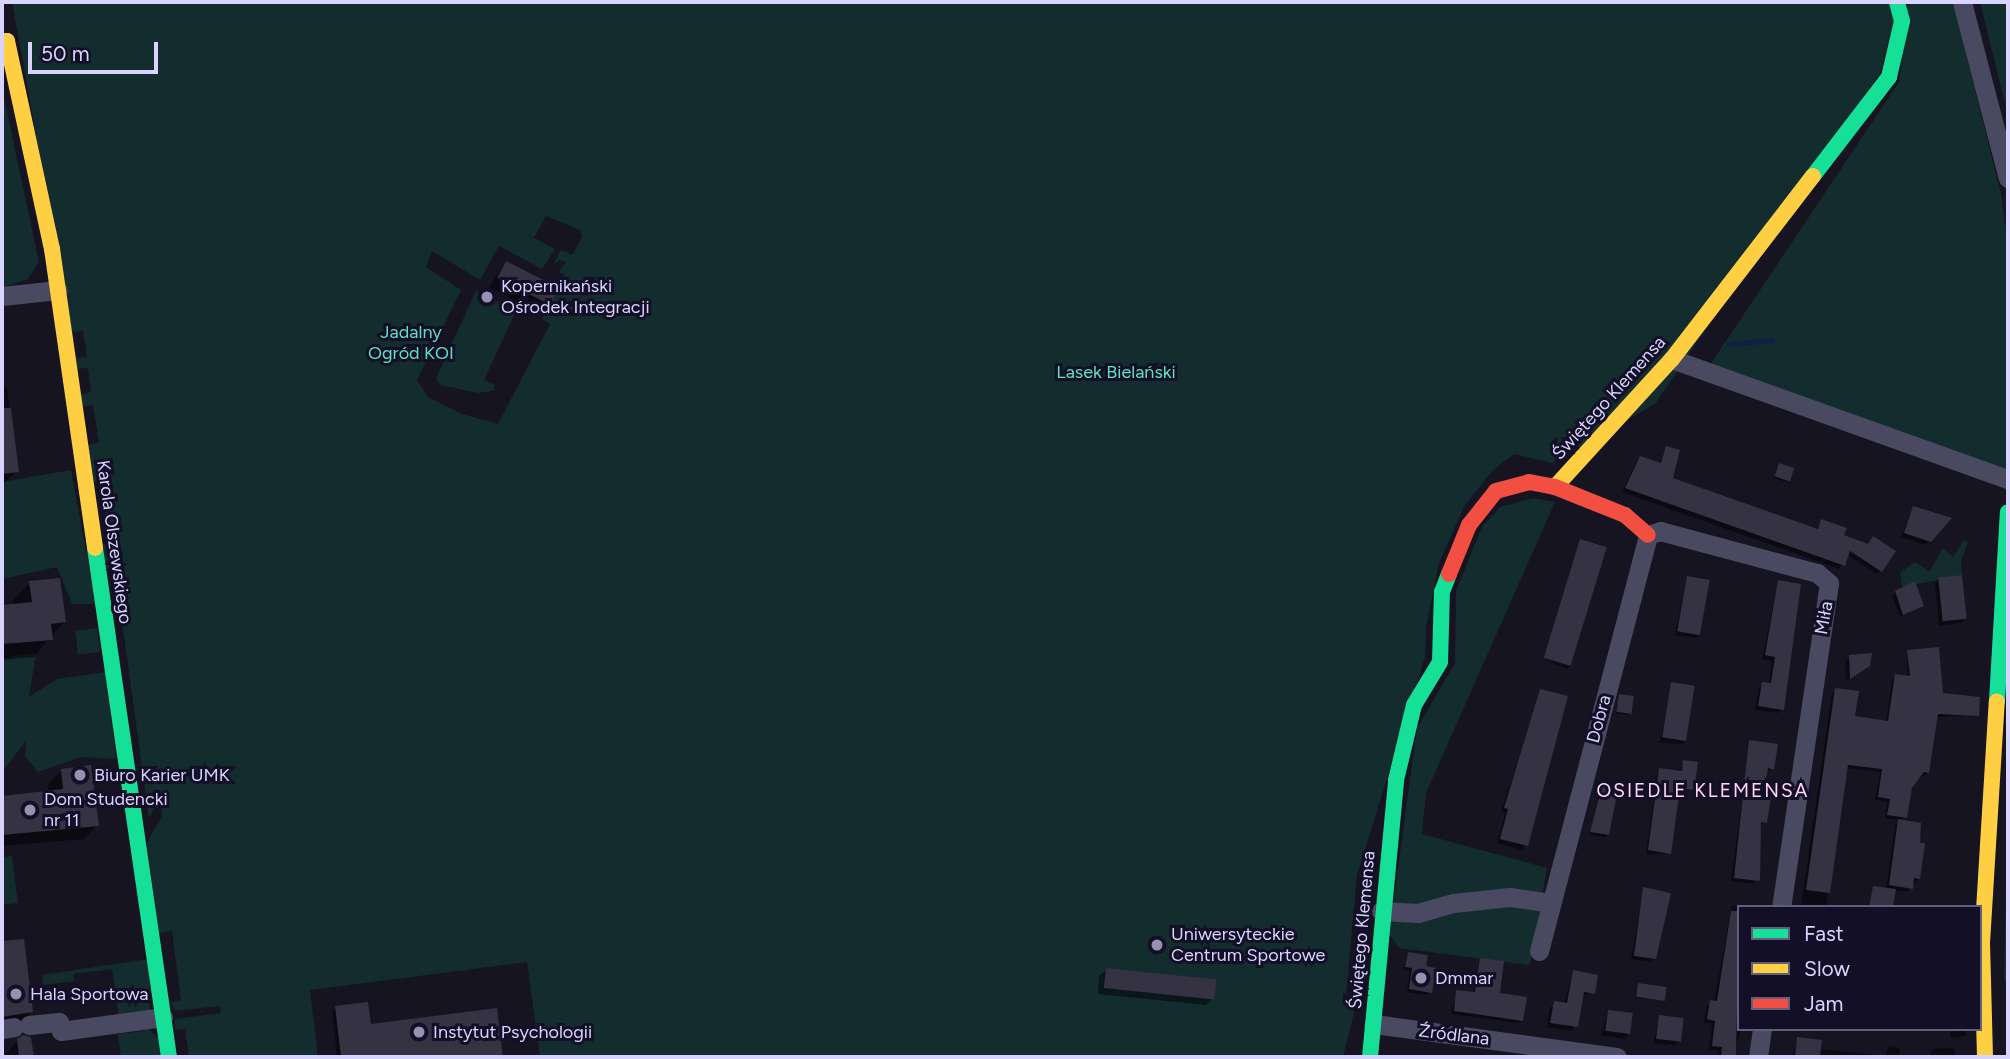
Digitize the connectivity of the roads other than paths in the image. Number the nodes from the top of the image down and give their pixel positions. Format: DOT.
graph roads {
  1 [pos="1898,2"];
  2 [pos="1962,2"];
  3 [pos="2,41"];
  4 [pos="2008,178"];
  5 [pos="58,290"];
  6 [pos="2,296"];
  7 [pos="1672,359"];
  8 [pos="2008,479"];
  9 [pos="1555,487"];
  10 [pos="2008,512"];
  11 [pos="1648,535"];
  12 [pos="1551,903"];
  13 [pos="1780,905"];
  14 [pos="1381,911"];
  15 [pos="1539,951"];
  16 [pos="163,1017"];
  17 [pos="1374,1024"];
  18 [pos="15,1027"];
  19 [pos="1762,1031"];
  20 [pos="169,1057"];
  21 [pos="1370,1057"];
  22 [pos="1617,1057"];
  23 [pos="1758,1057"];
  24 [pos="1985,1057"];
  1 -- 7 [label="street, Świętego Klemensa"];
  2 -- 4 [label="street"];
  3 -- 5 [label="street, Karola Olszewskiego"];
  5 -- 6 [label="street"];
  5 -- 16 [label="street, Karola Olszewskiego"];
  7 -- 8 [label="street"];
  7 -- 9 [label="street, Świętego Klemensa"];
  9 -- 11 [label="street"];
  9 -- 14 [label="street, Świętego Klemensa"];
  10 -- 24 [label="street"];
  11 -- 12 [label="street, Dobra"];
  11 -- 13 [label="street, Miła"];
  12 -- 14 [label="street"];
  12 -- 15 [label="street, Dobra"];
  14 -- 17 [label="street, Świętego Klemensa"];
  16 -- 18 [label="street"];
  16 -- 20 [label="street, Karola Olszewskiego"];
  17 -- 21 [label="street, Świętego Klemensa"];
  17 -- 22 [label="street, Źródlana"];
  19 -- 23 [label="street"];
}
